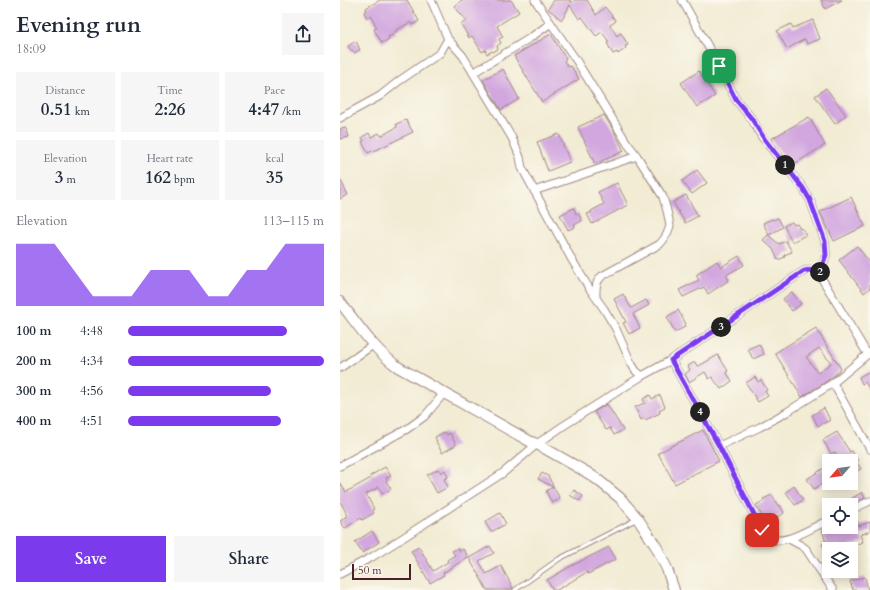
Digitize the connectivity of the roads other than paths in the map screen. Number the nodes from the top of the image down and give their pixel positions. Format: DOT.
graph roads {
  1 [pos="431,0"];
  2 [pos="535,0"];
  3 [pos="682,0"];
  4 [pos="551,23"];
  5 [pos="448,39"];
  6 [pos="473,73"];
  7 [pos="340,118"];
  8 [pos="637,156"];
  9 [pos="534,191"];
  10 [pos="819,274"];
  11 [pos="596,298"];
  12 [pos="340,302"];
  13 [pos="374,345"];
  14 [pos="869,353"];
  15 [pos="671,360"];
  16 [pos="340,368"];
  17 [pos="642,376"];
  18 [pos="832,383"];
  19 [pos="444,393"];
  20 [pos="537,444"];
  21 [pos="719,446"];
  22 [pos="870,449"];
  23 [pos="340,466"];
  24 [pos="870,501"];
  25 [pos="858,507"];
  26 [pos="638,519"];
  27 [pos="822,523"];
  28 [pos="789,539"];
  29 [pos="340,574"];
  30 [pos="515,590"];
  31 [pos="674,590"];
  32 [pos="832,590"];
  1 -- 5 [label="street"];
  2 -- 4 [label="street"];
  3 -- 10 [label="street"];
  4 -- 6 [label="street"];
  4 -- 8 [label="street"];
  5 -- 6 [label="street"];
  5 -- 7 [label="street"];
  6 -- 9 [label="street"];
  8 -- 9 [label="street"];
  8 -- 11 [label="street"];
  9 -- 11 [label="street"];
  10 -- 14 [label="street"];
  10 -- 15 [label="street"];
  11 -- 17 [label="street"];
  12 -- 13 [label="street"];
  13 -- 16 [label="street"];
  13 -- 19 [label="street"];
  14 -- 18 [label="street"];
  15 -- 17 [label="street"];
  15 -- 21 [label="street"];
  17 -- 20 [label="street"];
  18 -- 21 [label="street"];
  18 -- 22 [label="street"];
  19 -- 20 [label="street"];
  19 -- 23 [label="street"];
  20 -- 26 [label="street"];
  20 -- 29 [label="street"];
  21 -- 28 [label="street"];
  24 -- 25 [label="street"];
  26 -- 30 [label="lane"];
  26 -- 31 [label="street"];
  27 -- 28 [label="street"];
  28 -- 32 [label="street"];
}
